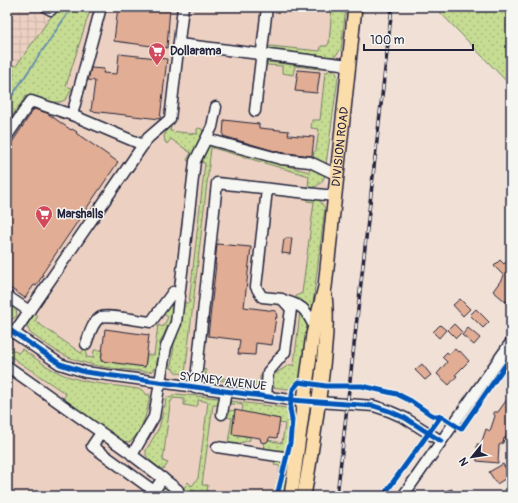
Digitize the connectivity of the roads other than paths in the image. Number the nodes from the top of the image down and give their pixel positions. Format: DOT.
graph roads {
  1 [pos="101,7"];
  2 [pos="183,7"];
  3 [pos="267,7"];
  4 [pos="355,7"];
  5 [pos="179,44"];
  6 [pos="262,54"];
  7 [pos="349,65"];
  8 [pos="216,106"];
  9 [pos="256,111"];
  10 [pos="72,115"];
  11 [pos="7,136"];
  12 [pos="207,139"];
  13 [pos="143,145"];
  14 [pos="337,175"];
  15 [pos="267,189"];
  16 [pos="334,196"];
  17 [pos="325,287"];
  18 [pos="7,296"];
  19 [pos="180,296"];
  20 [pos="283,300"];
  21 [pos="29,311"];
  22 [pos="314,326"];
  23 [pos="10,330"];
  24 [pos="511,342"];
  25 [pos="86,344"];
  26 [pos="7,366"];
  27 [pos="160,383"];
  28 [pos="195,388"];
  29 [pos="226,391"];
  30 [pos="266,396"];
  31 [pos="304,401"];
  32 [pos="318,402"];
  33 [pos="222,414"];
  34 [pos="101,433"];
  35 [pos="441,441"];
  36 [pos="217,447"];
  37 [pos="133,455"];
  38 [pos="297,458"];
  39 [pos="163,478"];
  40 [pos="174,496"];
  41 [pos="290,496"];
  42 [pos="304,496"];
  43 [pos="403,496"];
  1 -- 10 [label="street"];
  2 -- 5 [label="street"];
  3 -- 6 [label="street"];
  4 -- 7 [label="main road, DIVISION ROAD"];
  5 -- 6 [label="street"];
  5 -- 13 [label="street"];
  6 -- 7 [label="street"];
  6 -- 9 [label="street"];
  7 -- 14 [label="main road, DIVISION ROAD"];
  8 -- 12 [label="street"];
  10 -- 11 [label="street"];
  10 -- 13 [label="street"];
  12 -- 14 [label="street"];
  12 -- 19 [label="street"];
  13 -- 21 [label="street"];
  14 -- 16 [label="main road, DIVISION ROAD"];
  15 -- 16 [label="street"];
  15 -- 20 [label="street"];
  15 -- 28 [label="street"];
  16 -- 17 [label="main road, DIVISION ROAD"];
  17 -- 22 [label="main road, DIVISION ROAD"];
  17 -- 32 [label="main road, DIVISION ROAD"];
  18 -- 21 [label="street"];
  19 -- 25 [label="street"];
  19 -- 27 [label="street"];
  20 -- 22 [label="street"];
  20 -- 30 [label="street"];
  21 -- 23 [label="street"];
  22 -- 31 [label="main road, DIVISION ROAD"];
  23 -- 27 [label="street, SYDNEY AVENUE"];
  24 -- 35 [label="street"];
  26 -- 34 [label="street"];
  27 -- 28 [label="street, SYDNEY AVENUE"];
  27 -- 37 [label="street"];
  28 -- 29 [label="street, SYDNEY AVENUE"];
  29 -- 30 [label="street, SYDNEY AVENUE"];
  29 -- 33 [label="street"];
  30 -- 31 [label="street, SYDNEY AVENUE"];
  31 -- 32 [label="street, SYDNEY AVENUE"];
  31 -- 38 [label="main road, DIVISION ROAD"];
  32 -- 35 [label="street, SYDNEY AVENUE"];
  32 -- 42 [label="main road, DIVISION ROAD"];
  34 -- 37 [label="street"];
  34 -- 39 [label="street"];
  35 -- 43 [label="street"];
  36 -- 38 [label="street"];
  37 -- 39 [label="street"];
  38 -- 41 [label="main road, DIVISION ROAD"];
  39 -- 40 [label="street"];
}
